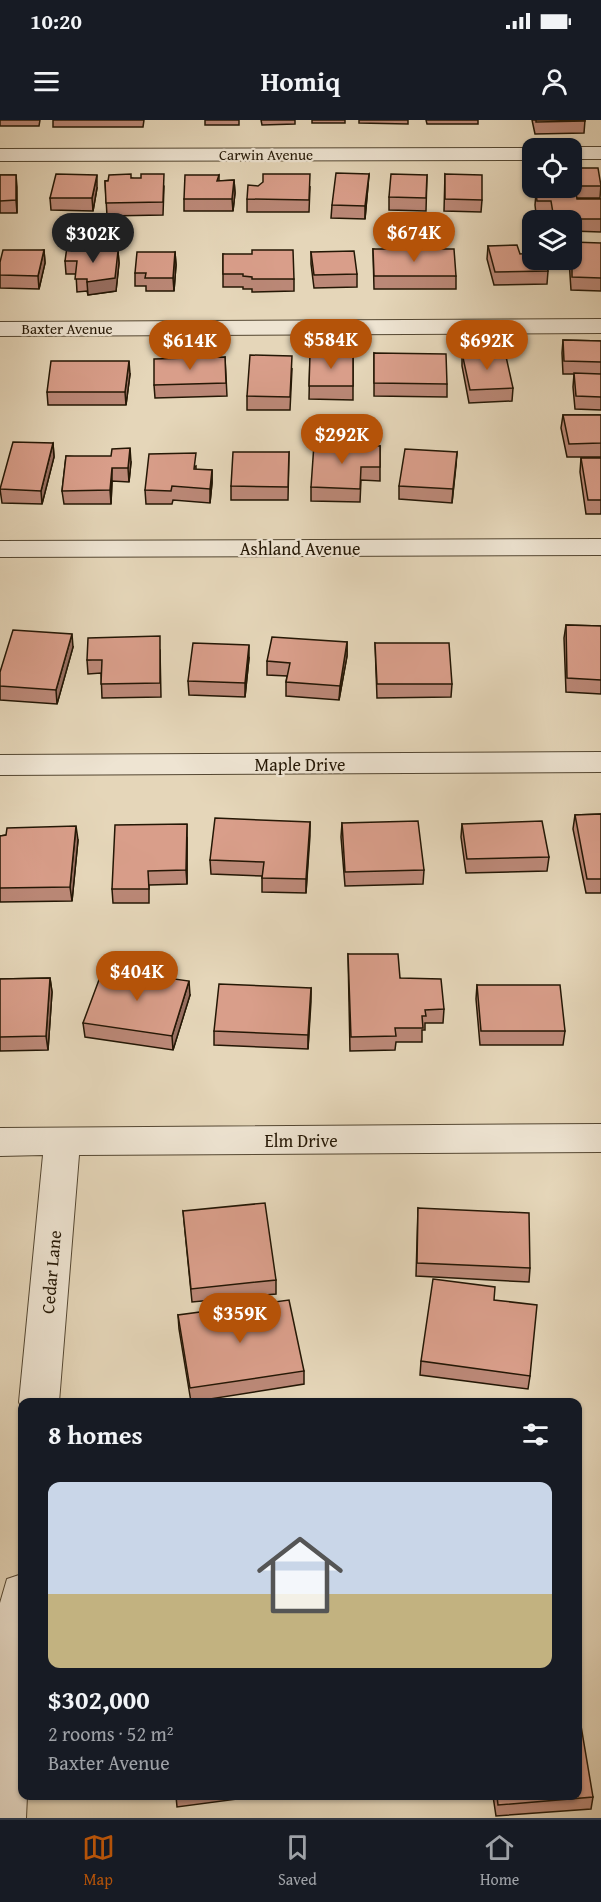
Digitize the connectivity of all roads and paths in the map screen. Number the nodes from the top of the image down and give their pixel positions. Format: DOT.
graph roads {
  1 [pos="582,153"];
  2 [pos="601,153"];
  3 [pos="522,154"];
  4 [pos="0,155"];
  5 [pos="601,326"];
  6 [pos="0,329"];
  7 [pos="601,547"];
  8 [pos="0,549"];
  9 [pos="601,762"];
  10 [pos="0,765"];
  11 [pos="601,1138"];
  12 [pos="0,1142"];
  13 [pos="62,1142"];
  14 [pos="39,1398"];
  15 [pos="18,1640"];
  16 [pos="3,1818"];
  1 -- 2 [label="street"];
  3 -- 4 [label="street, Carwin Avenue"];
  5 -- 6 [label="street, Baxter Avenue"];
  7 -- 8 [label="street, Ashland Avenue"];
  9 -- 10 [label="street, Maple Drive"];
  11 -- 13 [label="street, Elm Drive"];
  12 -- 13 [label="street, Elm Drive"];
  13 -- 14 [label="street, Cedar Lane"];
  15 -- 16 [label="street"];
}
